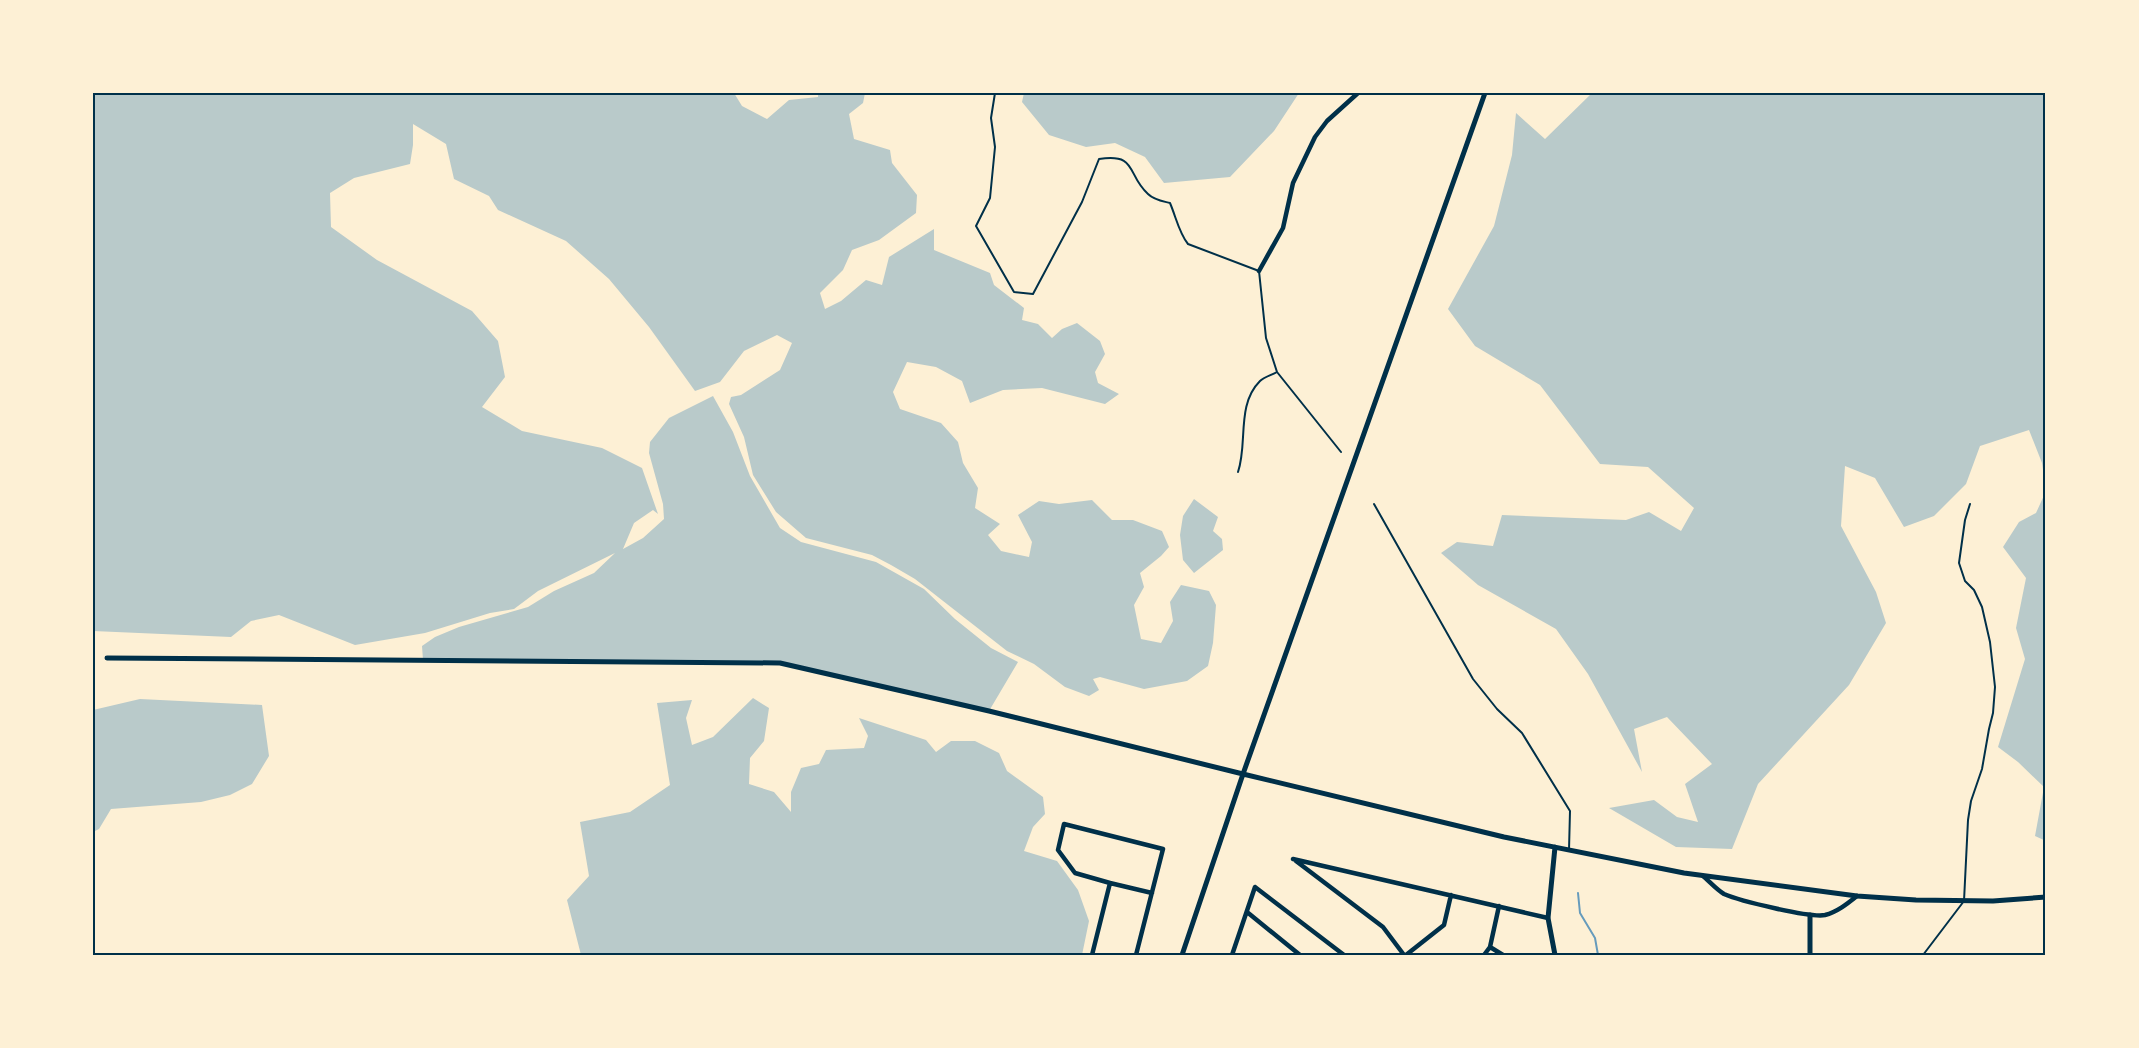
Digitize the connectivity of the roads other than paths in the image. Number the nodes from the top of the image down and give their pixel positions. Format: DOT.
graph roads {
  1 [pos="995,93"];
  2 [pos="1358,93"];
  3 [pos="1485,93"];
  4 [pos="1259,271"];
  5 [pos="1277,372"];
  6 [pos="1341,452"];
  7 [pos="1238,472"];
  8 [pos="1374,504"];
  9 [pos="1970,504"];
  10 [pos="107,658"];
  11 [pos="1243,774"];
  12 [pos="1555,847"];
  13 [pos="1569,850"];
  14 [pos="1703,876"];
  15 [pos="1110,883"];
  16 [pos="1152,893"];
  17 [pos="1451,895"];
  18 [pos="1857,896"];
  19 [pos="2046,897"];
  20 [pos="1964,901"];
  21 [pos="1499,906"];
  22 [pos="1247,912"];
  23 [pos="1810,915"];
  24 [pos="1548,918"];
  25 [pos="1490,946"];
  26 [pos="1092,955"];
  27 [pos="1136,955"];
  28 [pos="1182,955"];
  29 [pos="1232,955"];
  30 [pos="1300,955"];
  31 [pos="1344,955"];
  32 [pos="1405,955"];
  33 [pos="1484,955"];
  34 [pos="1503,955"];
  35 [pos="1556,955"];
  36 [pos="1810,955"];
  37 [pos="1923,955"];
  1 -- 4 [label="lane"];
  2 -- 4 [label="street"];
  3 -- 11 [label="street"];
  4 -- 5 [label="lane"];
  5 -- 6 [label="lane"];
  5 -- 7 [label="lane"];
  8 -- 13 [label="lane"];
  9 -- 20 [label="lane"];
  10 -- 11 [label="street"];
  11 -- 12 [label="street"];
  11 -- 28 [label="street"];
  12 -- 13 [label="street"];
  12 -- 24 [label="street"];
  13 -- 14 [label="street"];
  14 -- 18 [label="street"];
  14 -- 23 [label="street"];
  15 -- 16 [label="street"];
  15 -- 16 [label="street"];
  15 -- 26 [label="street"];
  16 -- 27 [label="street"];
  17 -- 21 [label="street"];
  17 -- 32 [label="street"];
  17 -- 32 [label="street"];
  18 -- 20 [label="street"];
  18 -- 23 [label="street"];
  19 -- 20 [label="street"];
  20 -- 37 [label="lane"];
  21 -- 24 [label="street"];
  21 -- 25 [label="street"];
  22 -- 29 [label="street"];
  22 -- 30 [label="street"];
  22 -- 31 [label="street"];
  23 -- 36 [label="street"];
  24 -- 35 [label="street"];
  25 -- 33 [label="street"];
  25 -- 34 [label="street"];
}
